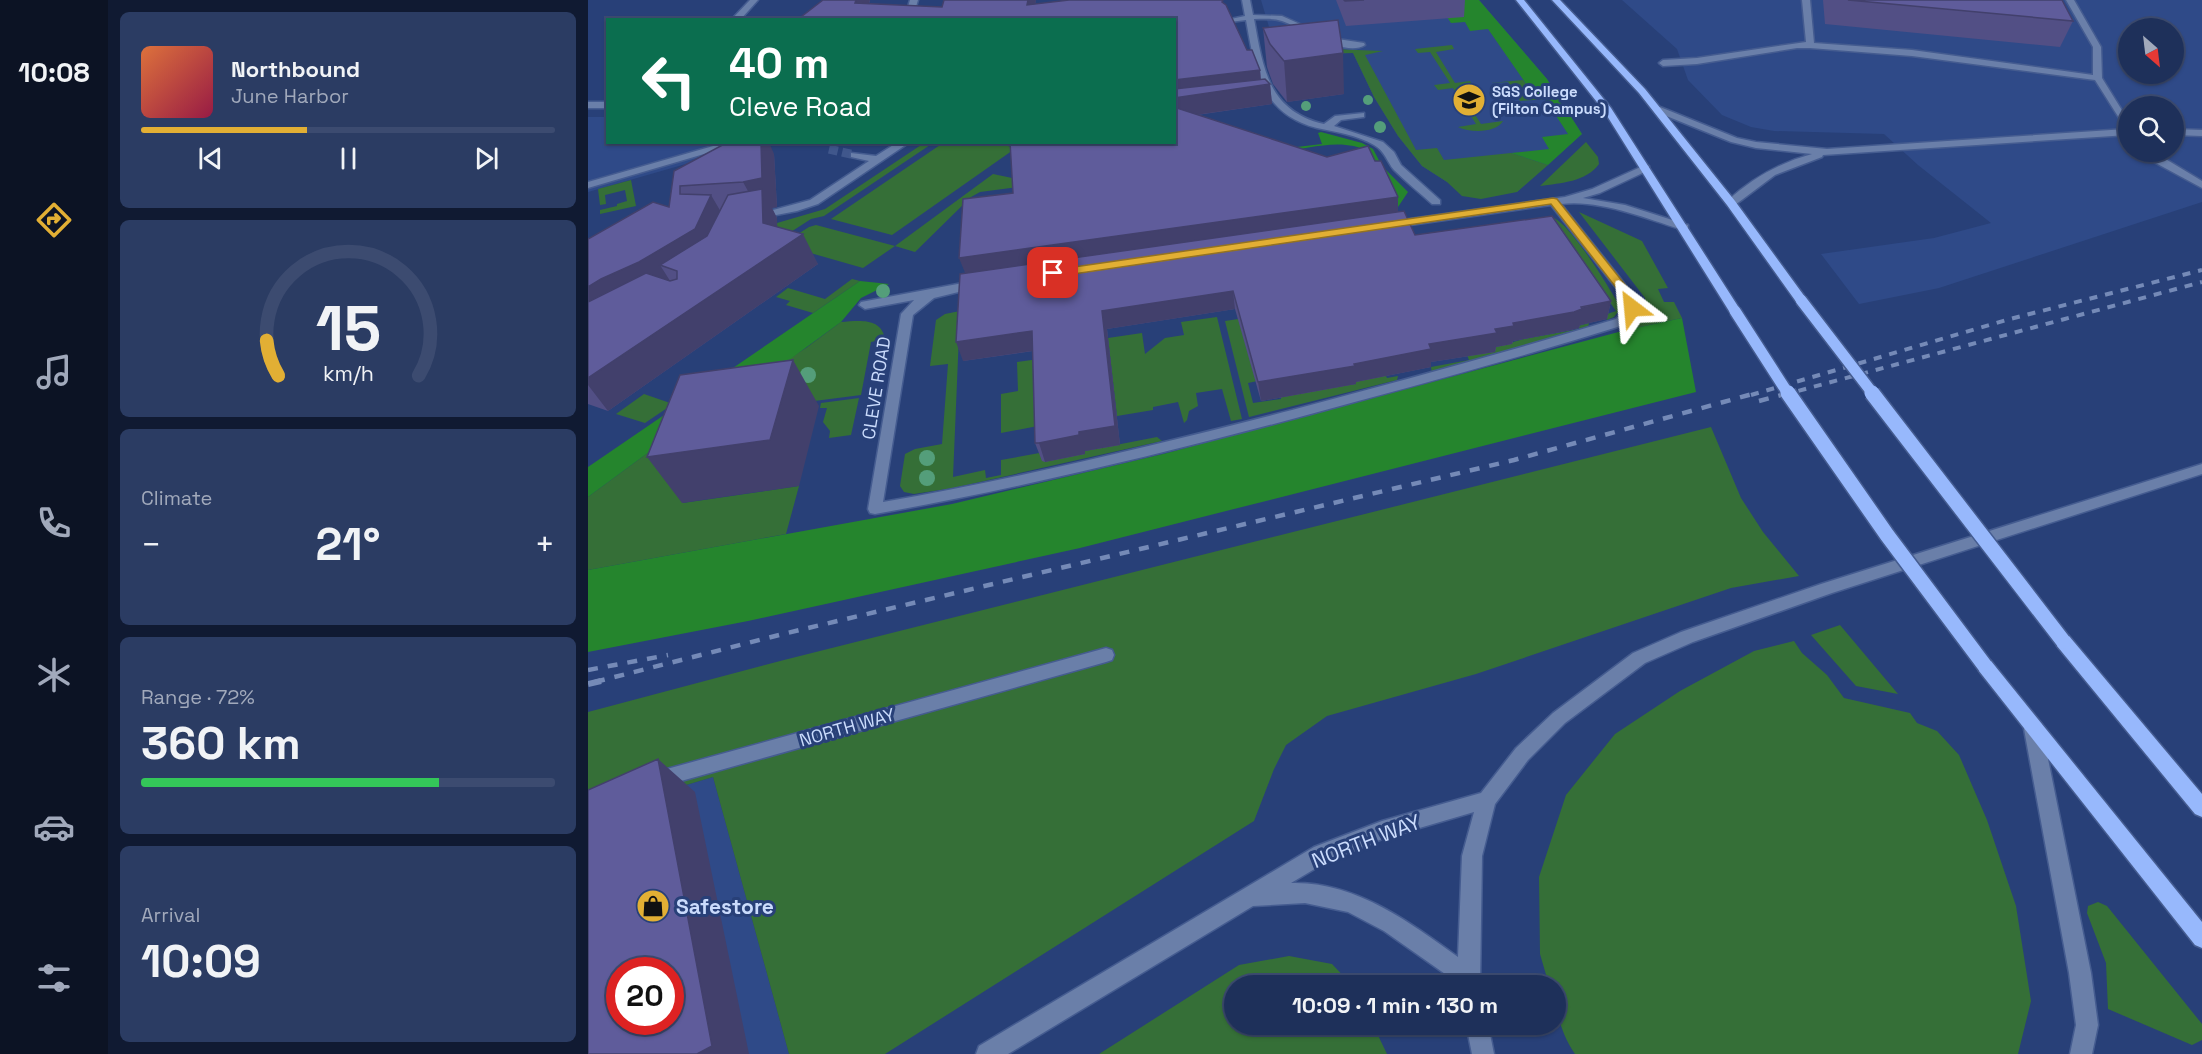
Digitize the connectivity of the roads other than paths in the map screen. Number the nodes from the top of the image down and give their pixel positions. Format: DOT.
graph roads {
  1 [pos="754,0"];
  2 [pos="914,0"];
  3 [pos="1246,0"];
  4 [pos="1520,0"];
  5 [pos="1556,0"];
  6 [pos="1806,0"];
  7 [pos="2070,0"];
  8 [pos="1251,17"];
  9 [pos="737,18"];
  10 [pos="909,18"];
  11 [pos="1230,20"];
  12 [pos="1362,45"];
  13 [pos="1810,45"];
  14 [pos="1663,63"];
  15 [pos="2098,78"];
  16 [pos="1269,93"];
  17 [pos="1257,95"];
  18 [pos="588,105"];
  19 [pos="606,105"];
  20 [pos="1657,109"];
  21 [pos="2118,113"];
  22 [pos="1289,114"];
  23 [pos="1361,115"];
  24 [pos="1294,124"];
  25 [pos="1326,128"];
  26 [pos="2118,131"];
  27 [pos="2184,132"];
  28 [pos="2202,133"];
  29 [pos="733,144"];
  30 [pos="901,144"];
  31 [pos="1827,152"];
  32 [pos="855,155"];
  33 [pos="879,160"];
  34 [pos="2161,162"];
  35 [pos="1645,168"];
  36 [pos="588,185"];
  37 [pos="2202,185"];
  38 [pos="1566,200"];
  39 [pos="1553,201"];
  40 [pos="1436,202"];
  41 [pos="1731,203"];
  42 [pos="747,218"];
  43 [pos="1380,226"];
  44 [pos="1684,227"];
  45 [pos="988,283"];
  46 [pos="941,291"];
  47 [pos="865,305"];
  48 [pos="2202,469"];
  49 [pos="1106,655"];
  50 [pos="2032,729"];
  51 [pos="634,786"];
  52 [pos="1487,800"];
  53 [pos="2202,808"];
  54 [pos="1251,896"];
  55 [pos="2202,938"];
  56 [pos="1460,975"];
  57 [pos="1468,975"];
  58 [pos="1479,1035"];
  59 [pos="987,1054"];
  60 [pos="1483,1054"];
  61 [pos="2082,1054"];
  1 -- 9 [label="street"];
  2 -- 10 [label="street"];
  3 -- 8 [label="street"];
  4 -- 35 [label="main road"];
  5 -- 20 [label="main road"];
  6 -- 13 [label="street"];
  7 -- 15 [label="street"];
  8 -- 11 [label="street"];
  8 -- 12 [label="street"];
  8 -- 16 [label="street"];
  13 -- 14 [label="street"];
  13 -- 15 [label="street"];
  15 -- 21 [label="street"];
  16 -- 17 [label="street"];
  16 -- 22 [label="street"];
  18 -- 19 [label="street"];
  20 -- 31 [label="street"];
  20 -- 41 [label="main road"];
  22 -- 24 [label="street"];
  22 -- 25 [label="street"];
  23 -- 25 [label="street"];
  25 -- 40 [label="street"];
  26 -- 31 [label="street"];
  27 -- 28 [label="street"];
  29 -- 36 [label="street"];
  30 -- 33 [label="street"];
  31 -- 41 [label="street"];
  32 -- 33 [label="street"];
  33 -- 42 [label="street"];
  34 -- 37 [label="street"];
  35 -- 38 [label="street"];
  35 -- 44 [label="main road"];
  38 -- 39 [label="street"];
  38 -- 44 [label="street"];
  39 -- 43 [label="street"];
  39 -- 46 [label="street, CLEVE ROAD"];
  41 -- 53 [label="main road, bridge"];
  44 -- 50 [label="main road, bridge"];
  45 -- 46 [label="street, CLEVE ROAD"];
  46 -- 47 [label="street, CLEVE ROAD"];
  48 -- 52 [label="street"];
  49 -- 51 [label="street, NORTH WAY"];
  50 -- 55 [label="main road"];
  50 -- 61 [label="street"];
  52 -- 54 [label="street, NORTH WAY"];
  52 -- 57 [label="street"];
  54 -- 56 [label="street, NORTH WAY"];
  54 -- 59 [label="street, NORTH WAY"];
  58 -- 60 [label="street"];
}
